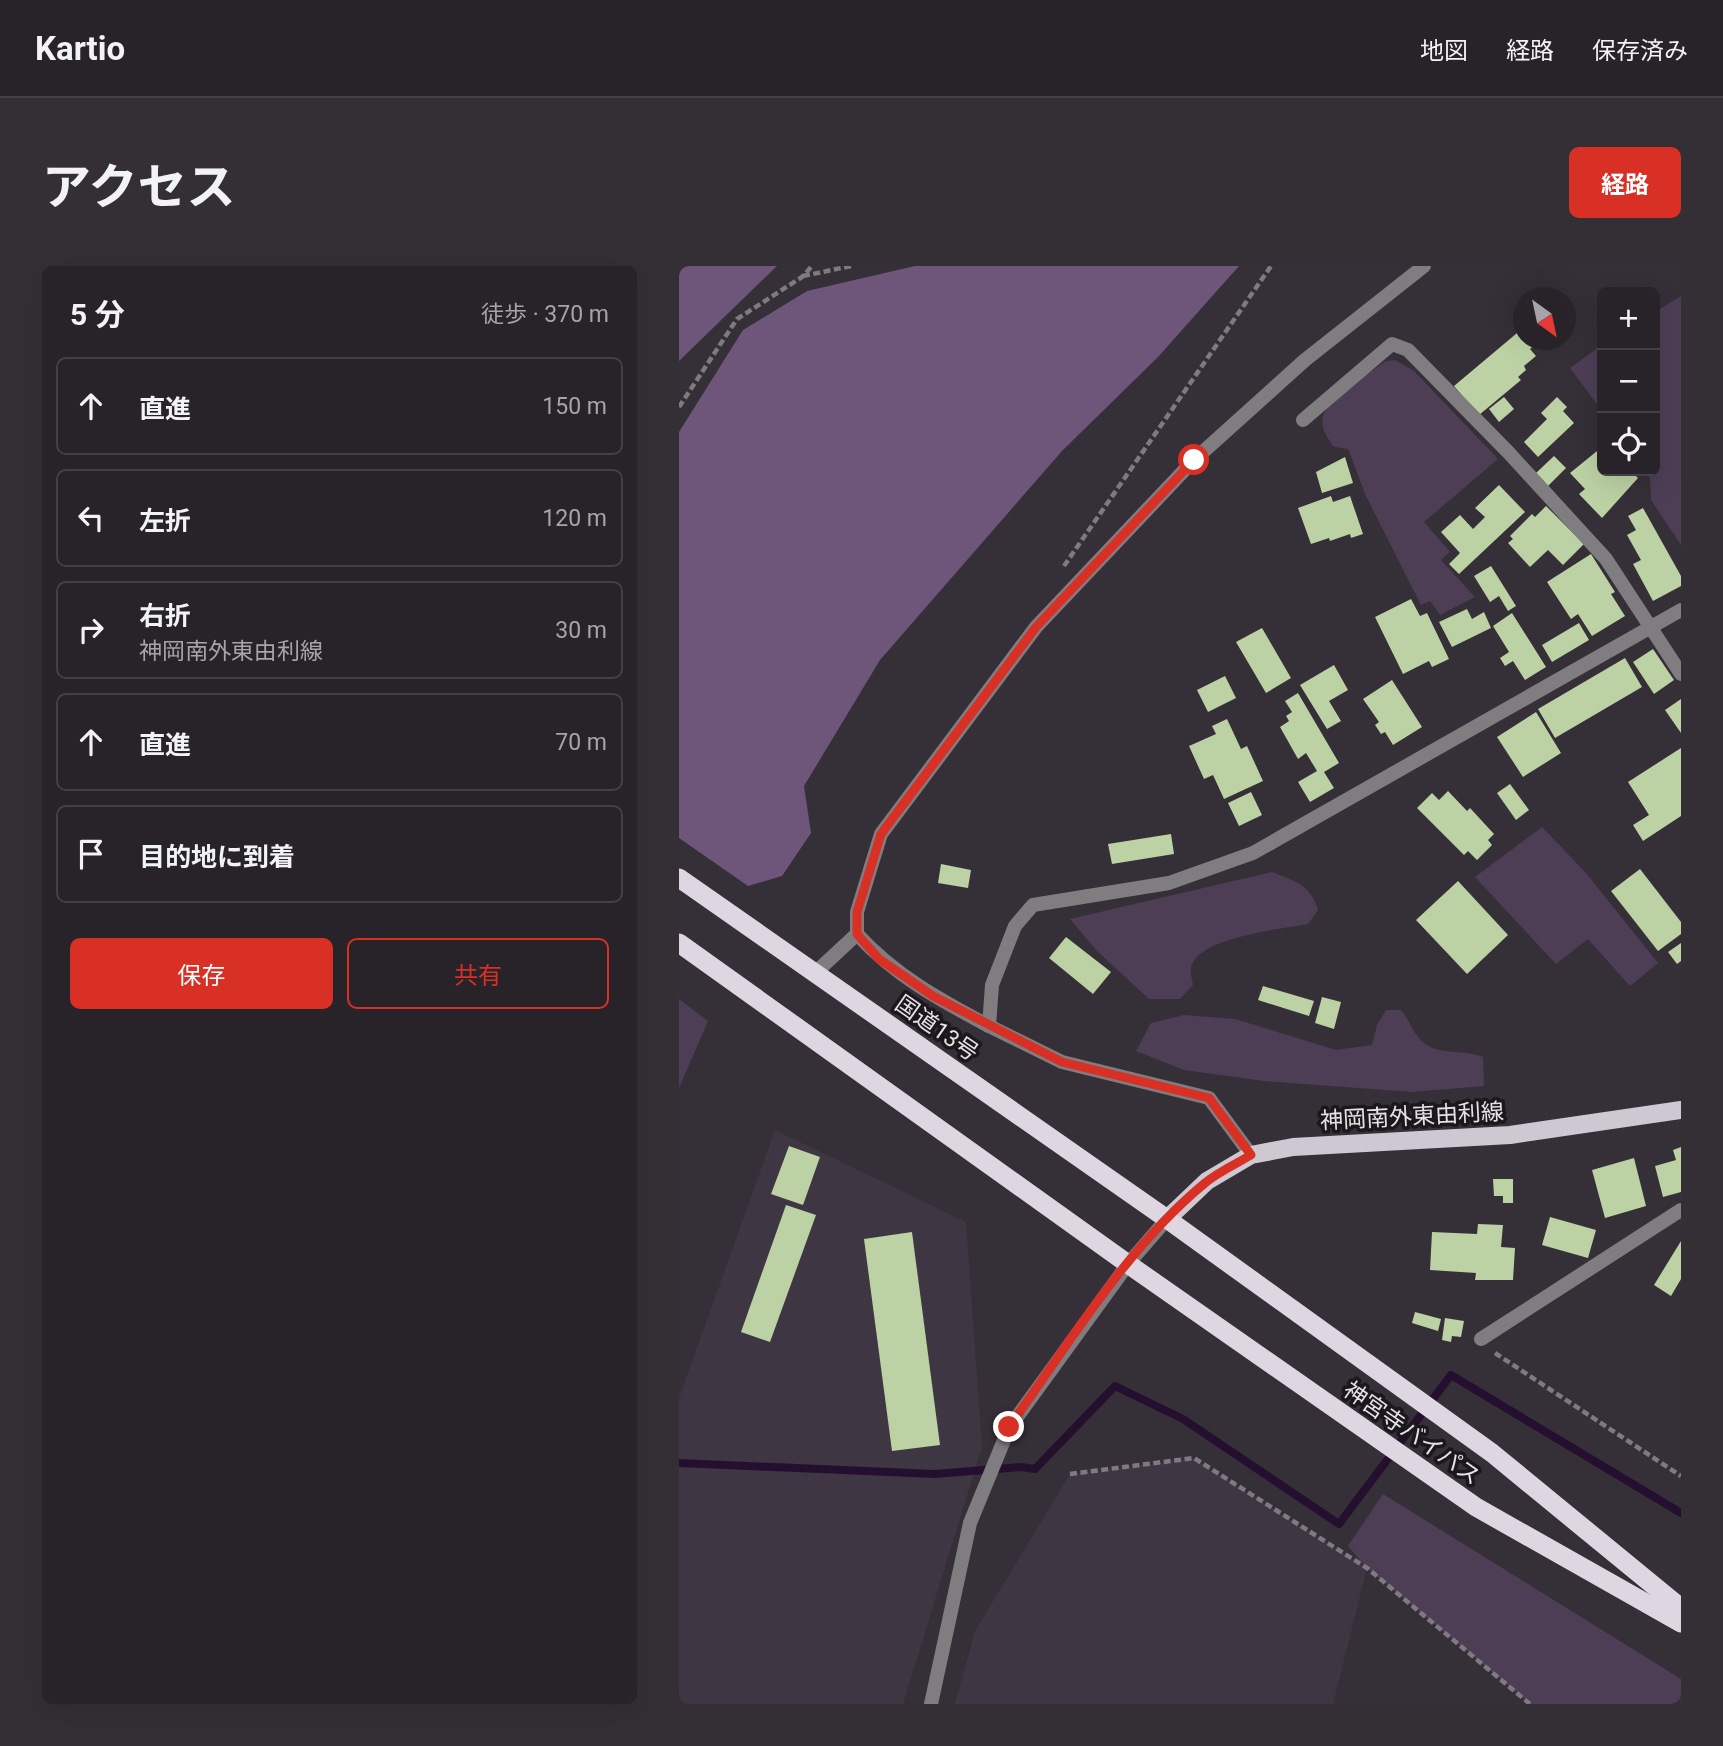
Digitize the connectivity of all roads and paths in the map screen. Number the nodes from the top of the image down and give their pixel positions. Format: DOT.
graph roads {
  1 [pos="812,266"];
  2 [pos="851,266"];
  3 [pos="1271,266"];
  4 [pos="1424,266"];
  5 [pos="802,276"];
  6 [pos="679,407"];
  7 [pos="1303,420"];
  8 [pos="1060,572"];
  9 [pos="1681,610"];
  10 [pos="1651,627"];
  11 [pos="1681,674"];
  12 [pos="679,878"];
  13 [pos="857,934"];
  14 [pos="679,943"];
  15 [pos="815,973"];
  16 [pos="989,1026"];
  17 [pos="1681,1110"];
  18 [pos="1251,1155"];
  19 [pos="1681,1210"];
  20 [pos="1167,1219"];
  21 [pos="1128,1264"];
  22 [pos="1481,1339"];
  23 [pos="1070,1474"];
  24 [pos="1681,1476"];
  25 [pos="1681,1608"];
  26 [pos="1681,1623"];
  27 [pos="931,1704"];
  28 [pos="1530,1704"];
  1 -- 5 [label="path"];
  2 -- 5 [label="path"];
  3 -- 8 [label="path"];
  4 -- 13 [label="street"];
  5 -- 6 [label="path"];
  7 -- 10 [label="street"];
  9 -- 10 [label="street"];
  10 -- 11 [label="street"];
  10 -- 16 [label="street"];
  12 -- 15 [label="highway, 国道13号"];
  13 -- 15 [label="street"];
  13 -- 16 [label="street"];
  14 -- 21 [label="highway"];
  15 -- 20 [label="highway, 国道13号"];
  16 -- 18 [label="street"];
  17 -- 18 [label="main road, 神岡南外東由利線"];
  18 -- 20 [label="main road, 神岡南外東由利線"];
  19 -- 22 [label="street"];
  20 -- 21 [label="street"];
  20 -- 25 [label="highway, 神宮寺バイパス"];
  21 -- 26 [label="highway, 神宮寺バイパス"];
  21 -- 27 [label="street"];
  22 -- 24 [label="path"];
  23 -- 28 [label="path"];
}
